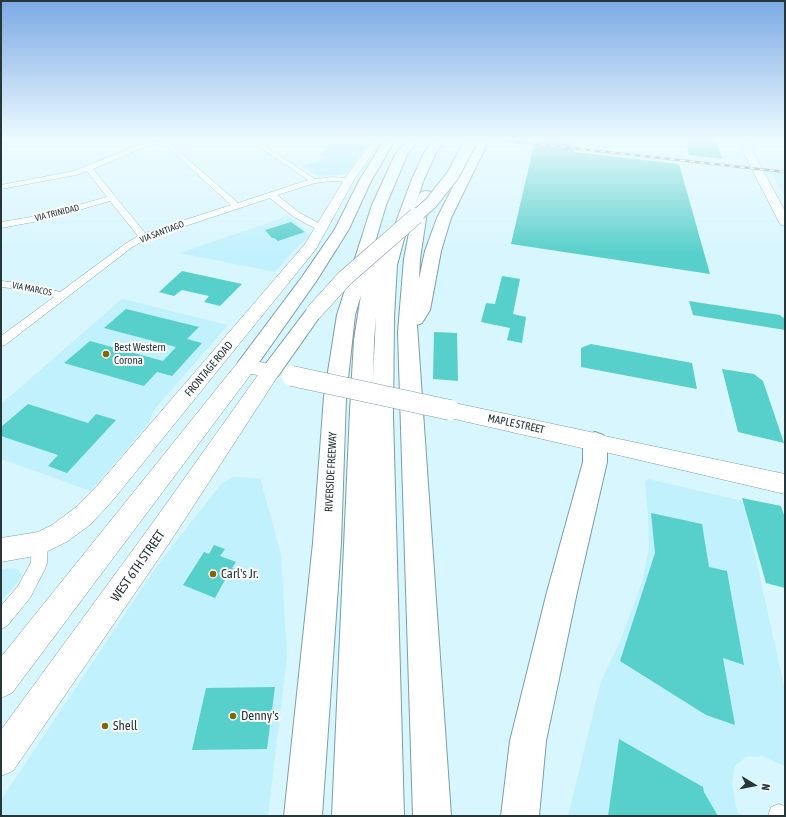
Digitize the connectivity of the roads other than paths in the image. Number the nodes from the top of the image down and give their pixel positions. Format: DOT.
graph roads {
  1 [pos="57,178"];
  2 [pos="96,178"];
  3 [pos="206,178"];
  4 [pos="310,178"];
  5 [pos="367,178"];
  6 [pos="380,178"];
  7 [pos="391,178"];
  8 [pos="407,178"];
  9 [pos="418,178"];
  10 [pos="431,178"];
  11 [pos="451,178"];
  12 [pos="460,178"];
  13 [pos="762,178"];
  14 [pos="349,180"];
  15 [pos="314,181"];
  16 [pos="1,187"];
  17 [pos="272,195"];
  18 [pos="112,198"];
  19 [pos="379,205"];
  20 [pos="237,206"];
  21 [pos="785,222"];
  22 [pos="1,225"];
  23 [pos="321,228"];
  24 [pos="143,237"];
  25 [pos="1,284"];
  26 [pos="62,296"];
  27 [pos="407,332"];
  28 [pos="1,342"];
  29 [pos="246,366"];
  30 [pos="282,373"];
  31 [pos="595,442"];
  32 [pos="785,484"];
  33 [pos="40,543"];
  34 [pos="1,550"];
  35 [pos="1,620"];
  36 [pos="1,682"];
  37 [pos="1,759"];
  38 [pos="303,816"];
  39 [pos="351,816"];
  40 [pos="385,816"];
  41 [pos="432,816"];
  42 [pos="520,816"];
  1 -- 16 [label="street"];
  2 -- 18 [label="street"];
  3 -- 20 [label="street"];
  4 -- 15 [label="street"];
  5 -- 29 [label="highway"];
  6 -- 19 [label="highway"];
  7 -- 19 [label="highway, RIVERSIDE FREEWAY"];
  8 -- 39 [label="highway"];
  9 -- 40 [label="highway"];
  10 -- 27 [label="highway"];
  11 -- 30 [label="highway, bridge"];
  12 -- 27 [label="highway"];
  13 -- 21 [label="main road"];
  14 -- 15 [label="street, VIA SANTIAGO"];
  14 -- 23 [label="main road, FRONTAGE ROAD"];
  15 -- 17 [label="street, VIA SANTIAGO"];
  17 -- 20 [label="street, VIA SANTIAGO"];
  17 -- 23 [label="street"];
  18 -- 22 [label="street, VIA TRINIDAD"];
  18 -- 24 [label="street"];
  19 -- 38 [label="highway, RIVERSIDE FREEWAY"];
  20 -- 24 [label="street, VIA SANTIAGO"];
  23 -- 33 [label="main road, FRONTAGE ROAD"];
  24 -- 26 [label="street, VIA SANTIAGO"];
  25 -- 26 [label="street, VIA MARCOS"];
  26 -- 28 [label="street, VIA SANTIAGO"];
  27 -- 41 [label="highway"];
  29 -- 30 [label="main road, MAPLE STREET"];
  29 -- 36 [label="main road"];
  30 -- 31 [label="main road, MAPLE STREET, bridge"];
  30 -- 37 [label="main road, WEST 6TH STREET"];
  31 -- 32 [label="main road, MAPLE STREET"];
  31 -- 42 [label="highway"];
  33 -- 34 [label="main road, FRONTAGE ROAD"];
  33 -- 35 [label="street"];
}
